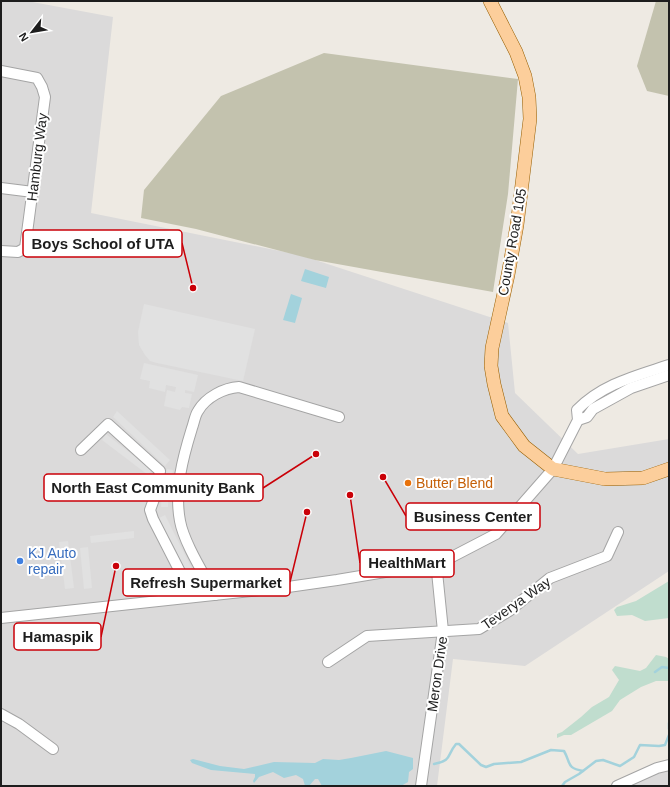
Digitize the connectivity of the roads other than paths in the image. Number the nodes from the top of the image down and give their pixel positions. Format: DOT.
graph roads {
  1 [pos="490,1"];
  2 [pos="1,71"];
  3 [pos="1,188"];
  4 [pos="33,192"];
  5 [pos="1,251"];
  6 [pos="669,365"];
  7 [pos="669,375"];
  8 [pos="339,417"];
  9 [pos="578,420"];
  10 [pos="81,450"];
  11 [pos="669,468"];
  12 [pos="553,469"];
  13 [pos="618,532"];
  14 [pos="436,562"];
  15 [pos="215,595"];
  16 [pos="193,597"];
  17 [pos="1,618"];
  18 [pos="443,631"];
  19 [pos="328,662"];
  20 [pos="1,714"];
  21 [pos="53,749"];
  22 [pos="669,765"];
  23 [pos="421,786"];
  24 [pos="617,786"];
  1 -- 12 [label="main road, County Road 105"];
  2 -- 4 [label="street, Hamburg Way"];
  3 -- 4 [label="street"];
  4 -- 5 [label="street, Hamburg Way"];
  6 -- 9 [label="street"];
  7 -- 9 [label="street"];
  8 -- 15 [label="street"];
  9 -- 12 [label="street"];
  10 -- 16 [label="street"];
  11 -- 12 [label="main road"];
  12 -- 14 [label="street"];
  13 -- 18 [label="street, Teverya Way"];
  14 -- 15 [label="street"];
  14 -- 18 [label="street, Meron Drive"];
  15 -- 16 [label="street"];
  16 -- 17 [label="street"];
  18 -- 19 [label="street, Teverya Way"];
  18 -- 23 [label="street, Meron Drive"];
  20 -- 21 [label="street"];
  22 -- 24 [label="street"];
}
